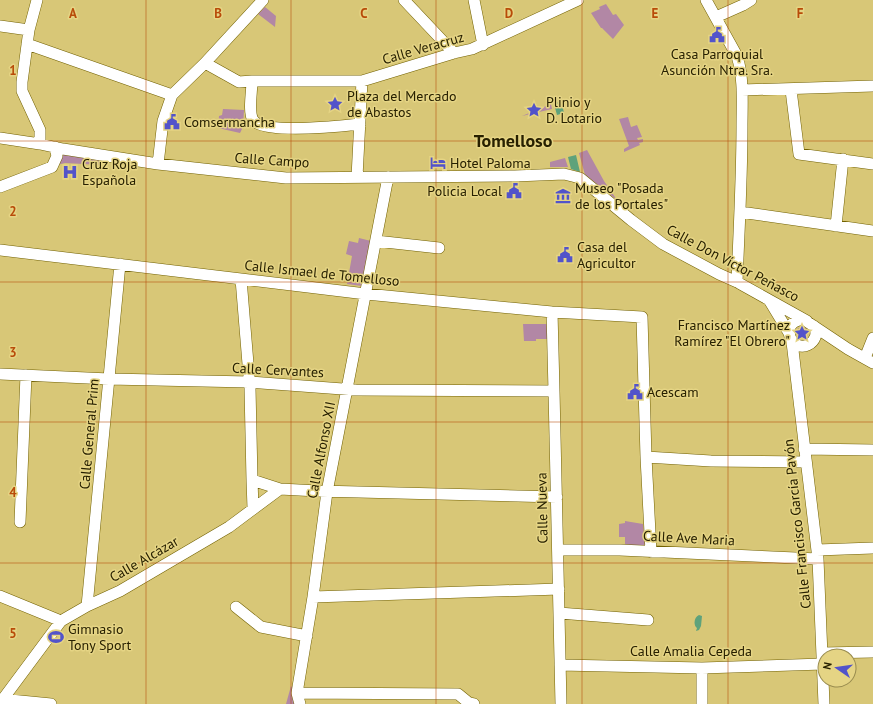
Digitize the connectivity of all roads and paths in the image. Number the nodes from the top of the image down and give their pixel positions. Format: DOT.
graph roads {
  1 [pos="37,0"];
  2 [pos="263,0"];
  3 [pos="404,0"];
  4 [pos="474,0"];
  5 [pos="578,0"];
  6 [pos="706,0"];
  7 [pos="751,0"];
  8 [pos="716,17"];
  9 [pos="0,26"];
  10 [pos="30,30"];
  11 [pos="27,44"];
  12 [pos="483,45"];
  13 [pos="454,53"];
  14 [pos="205,63"];
  15 [pos="252,80"];
  16 [pos="362,81"];
  17 [pos="873,86"];
  18 [pos="742,90"];
  19 [pos="791,90"];
  20 [pos="172,95"];
  21 [pos="360,124"];
  22 [pos="0,138"];
  23 [pos="40,144"];
  24 [pos="55,147"];
  25 [pos="843,160"];
  26 [pos="158,164"];
  27 [pos="873,164"];
  28 [pos="545,175"];
  29 [pos="357,177"];
  30 [pos="388,177"];
  31 [pos="0,187"];
  32 [pos="740,212"];
  33 [pos="836,226"];
  34 [pos="873,231"];
  35 [pos="376,241"];
  36 [pos="439,248"];
  37 [pos="0,250"];
  38 [pos="120,264"];
  39 [pos="241,279"];
  40 [pos="737,282"];
  41 [pos="366,294"];
  42 [pos="768,299"];
  43 [pos="552,312"];
  44 [pos="810,323"];
  45 [pos="790,338"];
  46 [pos="873,338"];
  47 [pos="869,361"];
  48 [pos="0,374"];
  49 [pos="26,375"];
  50 [pos="109,379"];
  51 [pos="250,382"];
  52 [pos="348,389"];
  53 [pos="554,391"];
  54 [pos="804,449"];
  55 [pos="873,450"];
  56 [pos="646,457"];
  57 [pos="806,462"];
  58 [pos="252,480"];
  59 [pos="280,489"];
  60 [pos="327,492"];
  61 [pos="556,497"];
  62 [pos="253,508"];
  63 [pos="20,522"];
  64 [pos="873,548"];
  65 [pos="558,550"];
  66 [pos="650,552"];
  67 [pos="818,554"];
  68 [pos="558,590"];
  69 [pos="0,596"];
  70 [pos="313,597"];
  71 [pos="87,606"];
  72 [pos="236,607"];
  73 [pos="559,613"];
  74 [pos="648,620"];
  75 [pos="61,621"];
  76 [pos="307,636"];
  77 [pos="822,648"];
  78 [pos="873,652"];
  79 [pos="857,654"];
  80 [pos="817,659"];
  81 [pos="560,665"];
  82 [pos="702,668"];
  83 [pos="824,688"];
  84 [pos="299,699"];
  85 [pos="1,701"];
  86 [pos="51,704"];
  87 [pos="474,704"];
  88 [pos="561,704"];
  89 [pos="702,704"];
  90 [pos="824,704"];
  1 -- 10 [label="street"];
  2 -- 14 [label="street"];
  3 -- 13 [label="street"];
  4 -- 12 [label="street"];
  5 -- 12 [label="street, Calle Veracruz"];
  6 -- 8 [label="street"];
  7 -- 8 [label="street"];
  8 -- 18 [label="street"];
  9 -- 10 [label="street"];
  10 -- 11 [label="street"];
  11 -- 20 [label="street"];
  11 -- 23 [label="street"];
  12 -- 13 [label="street, Calle Veracruz"];
  13 -- 16 [label="street, Calle Veracruz"];
  14 -- 15 [label="street, Calle Veracruz"];
  14 -- 20 [label="street"];
  15 -- 16 [label="street, Calle Veracruz"];
  15 -- 21 [label="street"];
  16 -- 21 [label="street"];
  17 -- 19 [label="street"];
  18 -- 19 [label="street"];
  18 -- 32 [label="street"];
  19 -- 25 [label="street"];
  20 -- 26 [label="street"];
  21 -- 29 [label="street"];
  22 -- 23 [label="street, Calle Campo"];
  23 -- 24 [label="street, Calle Campo"];
  24 -- 26 [label="street, Calle Campo"];
  24 -- 31 [label="street"];
  25 -- 27 [label="street"];
  25 -- 33 [label="street"];
  26 -- 29 [label="street, Calle Campo"];
  28 -- 30 [label="street, Calle Campo"];
  28 -- 40 [label="street, Calle Don Víctor Peñasco"];
  29 -- 30 [label="street, Calle Campo"];
  30 -- 35 [label="street, Calle Alfonso XII"];
  32 -- 33 [label="street"];
  32 -- 40 [label="street"];
  33 -- 34 [label="street"];
  35 -- 36 [label="street"];
  35 -- 41 [label="street, Calle Alfonso XII"];
  37 -- 38 [label="street, Calle Ismael de Tomelloso"];
  38 -- 39 [label="street, Calle Ismael de Tomelloso"];
  38 -- 50 [label="street, Calle General Prim"];
  39 -- 41 [label="street, Calle Ismael de Tomelloso"];
  39 -- 51 [label="street"];
  40 -- 42 [label="street, Calle Don Víctor Peñasco"];
  41 -- 43 [label="street, Calle Ismael de Tomelloso"];
  41 -- 52 [label="street, Calle Alfonso XII"];
  42 -- 44 [label="street, Calle Don Víctor Peñasco"];
  42 -- 45 [label="street"];
  43 -- 53 [label="street, Calle Nueva"];
  43 -- 56 [label="street, Calle Ismael de Tomelloso"];
  44 -- 45 [label="street"];
  44 -- 45 [label="street"];
  44 -- 47 [label="street, Calle Don Víctor Peñasco"];
  45 -- 54 [label="street, Calle Francisco García Pavón"];
  46 -- 47 [label="street"];
  48 -- 49 [label="street, Calle Cervantes"];
  49 -- 50 [label="street, Calle Cervantes"];
  49 -- 63 [label="street"];
  50 -- 51 [label="street, Calle Cervantes"];
  50 -- 71 [label="street, Calle General Prim"];
  51 -- 52 [label="street, Calle Cervantes"];
  51 -- 58 [label="street"];
  52 -- 53 [label="street, Calle Cervantes"];
  52 -- 60 [label="street, Calle Alfonso XII"];
  53 -- 61 [label="street, Calle Nueva"];
  54 -- 55 [label="street"];
  54 -- 57 [label="street, Calle Francisco García Pavón"];
  56 -- 57 [label="street"];
  56 -- 66 [label="street"];
  57 -- 67 [label="street, Calle Francisco García Pavón"];
  58 -- 59 [label="street"];
  58 -- 62 [label="street"];
  59 -- 60 [label="street"];
  59 -- 62 [label="street, Calle Alcázar"];
  60 -- 61 [label="street"];
  60 -- 70 [label="street, Calle Alfonso XII"];
  61 -- 65 [label="street, Calle Nueva"];
  62 -- 71 [label="street, Calle Alcázar"];
  64 -- 67 [label="street, Calle Ave Maria"];
  65 -- 66 [label="street, Calle Ave Maria"];
  65 -- 68 [label="street, Calle Nueva"];
  66 -- 67 [label="street, Calle Ave Maria"];
  67 -- 77 [label="street, Calle Francisco García Pavón"];
  68 -- 70 [label="street"];
  68 -- 73 [label="street, Calle Nueva"];
  69 -- 75 [label="street"];
  70 -- 76 [label="street, Calle Alfonso XII"];
  71 -- 75 [label="street, Calle Alcázar"];
  72 -- 76 [label="street"];
  73 -- 74 [label="street"];
  73 -- 81 [label="street, Calle Nueva"];
  75 -- 85 [label="street, Calle Alcázar"];
  76 -- 84 [label="street, Calle Alfonso XII"];
  78 -- 79 [label="street, Calle Amalia Cepeda"];
  80 -- 82 [label="street, Calle Amalia Cepeda"];
  81 -- 82 [label="street, Calle Amalia Cepeda"];
  81 -- 88 [label="street, Calle Nueva"];
  82 -- 89 [label="street"];
  83 -- 90 [label="street, Calle Francisco García Pavón"];
  84 -- 87 [label="street"];
  85 -- 86 [label="street"];
}
